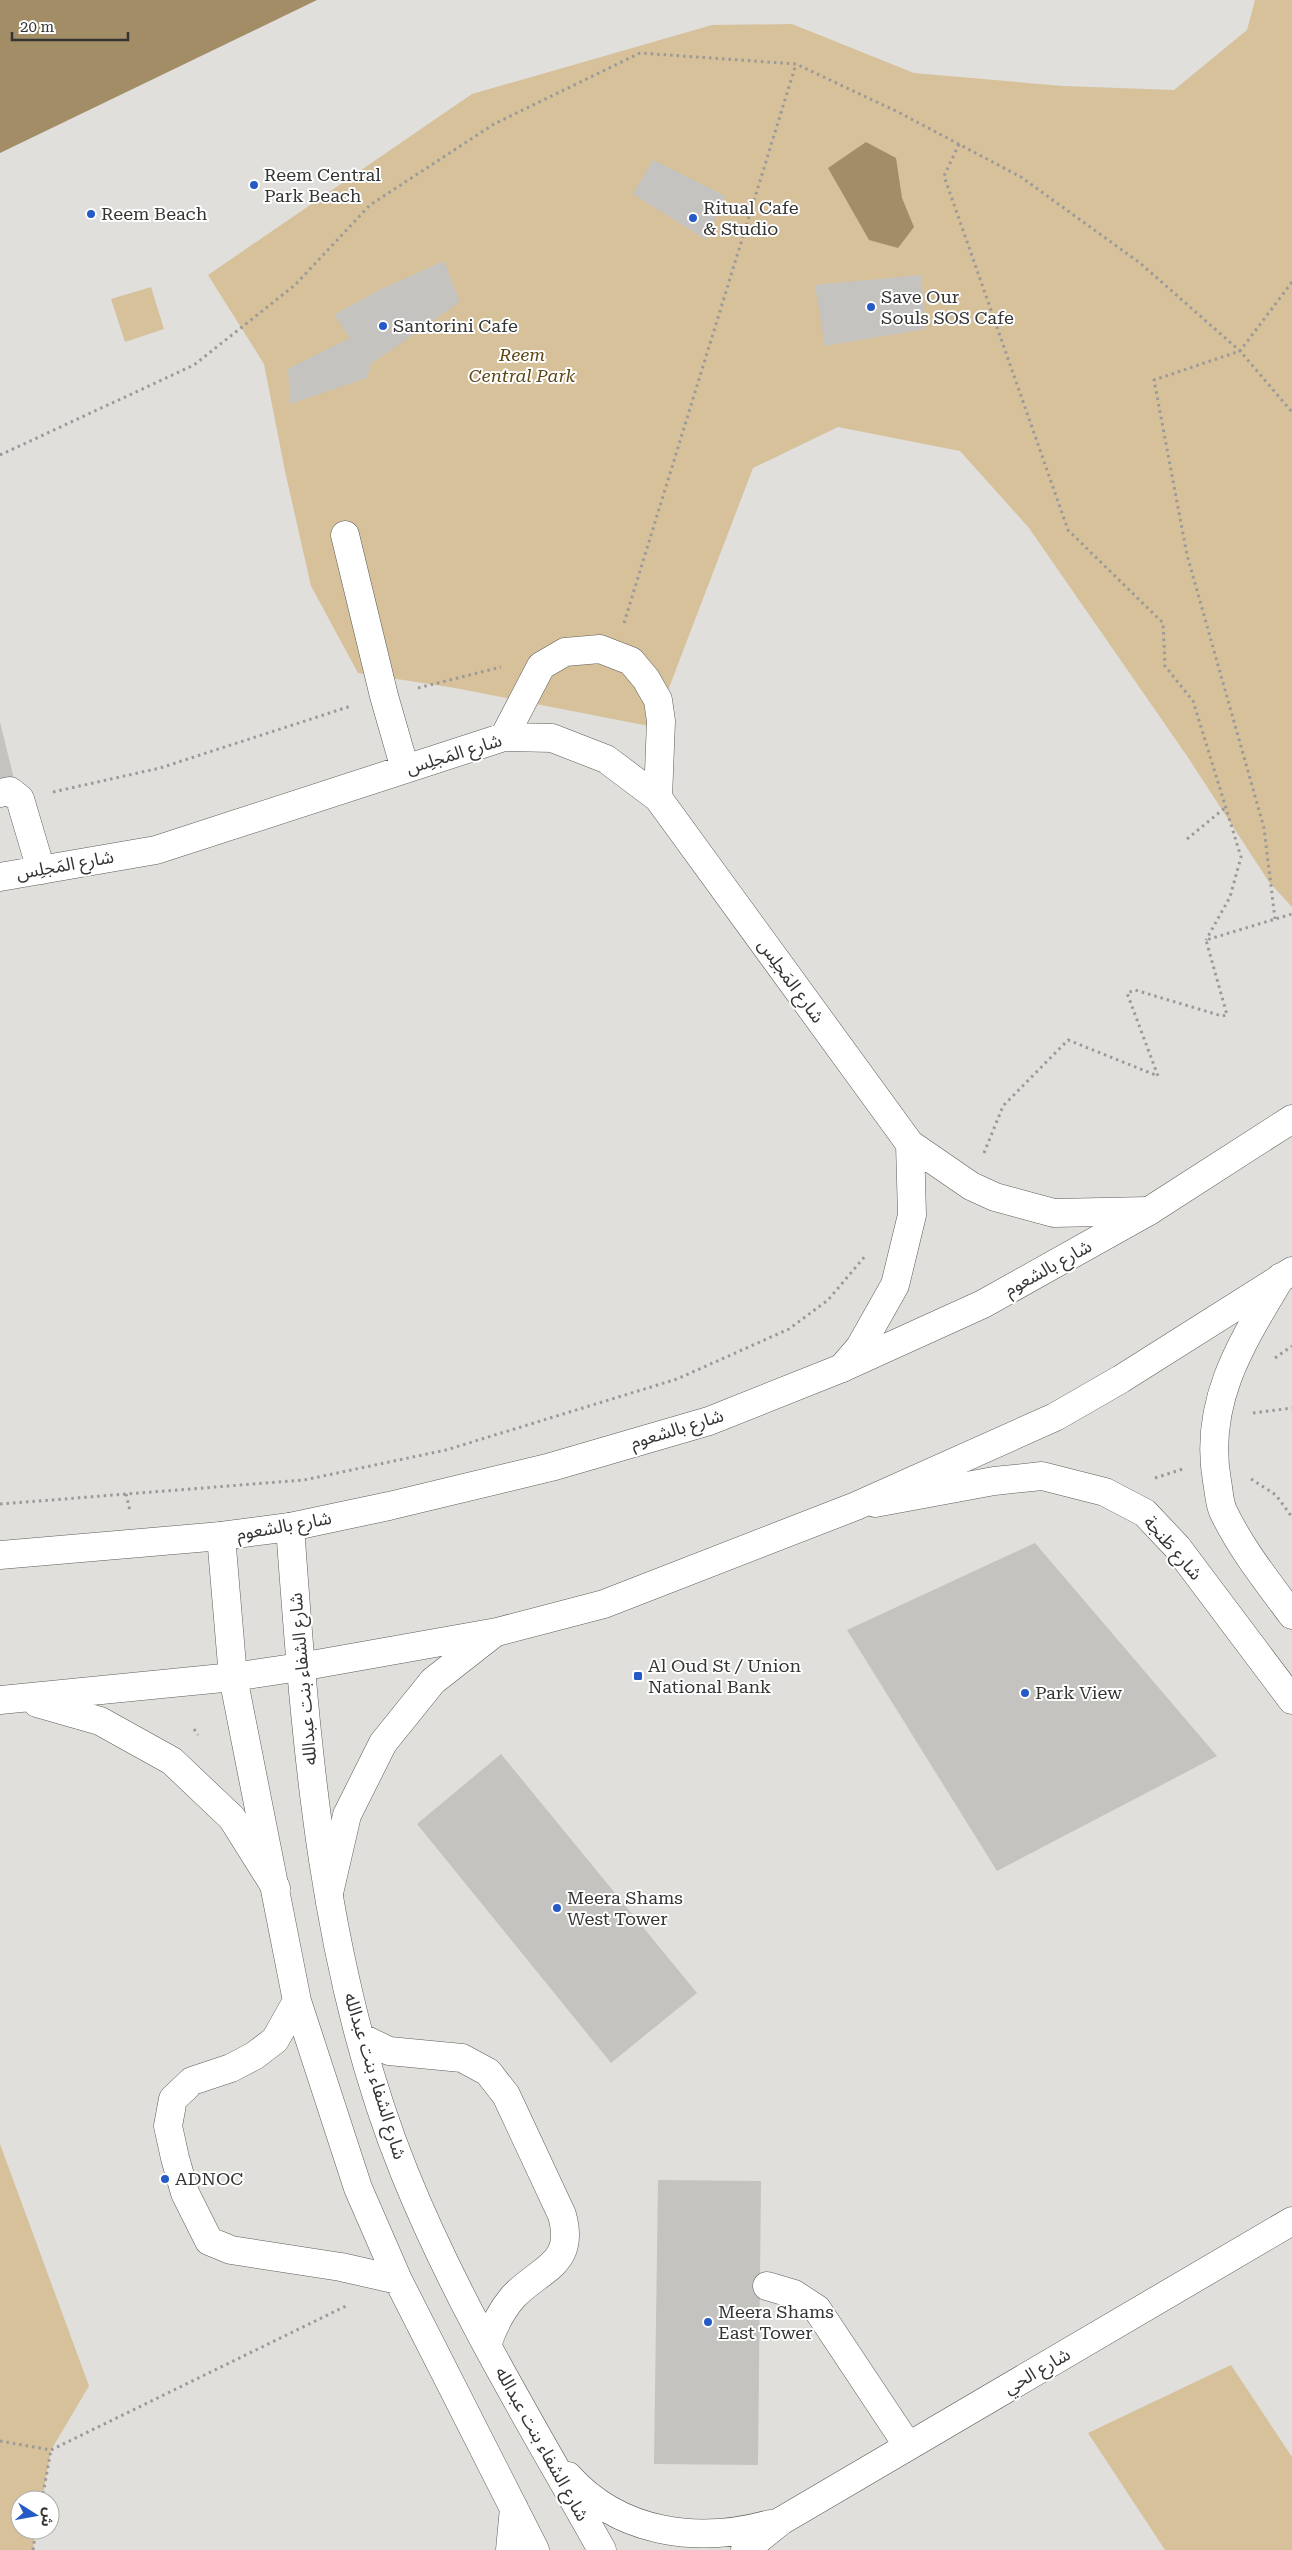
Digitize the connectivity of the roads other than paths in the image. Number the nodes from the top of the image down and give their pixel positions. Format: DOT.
graph roads {
  1 [pos="345,535"];
  2 [pos="504,737"];
  3 [pos="405,769"];
  4 [pos="10,796"];
  5 [pos="658,798"];
  6 [pos="42,870"];
  7 [pos="0,877"];
  8 [pos="1292,1119"];
  9 [pos="910,1144"];
  10 [pos="1149,1211"];
  11 [pos="1287,1274"];
  12 [pos="842,1368"];
  13 [pos="856,1506"];
  14 [pos="290,1528"];
  15 [pos="221,1536"];
  16 [pos="0,1556"];
  17 [pos="1292,1615"];
  18 [pos="497,1632"];
  19 [pos="300,1667"];
  20 [pos="233,1677"];
  21 [pos="11,1700"];
  22 [pos="1292,1700"];
  23 [pos="276,1888"];
  24 [pos="329,1893"];
  25 [pos="298,2001"];
  26 [pos="360,2037"];
  27 [pos="1292,2221"];
  28 [pos="398,2280"];
  29 [pos="767,2286"];
  30 [pos="487,2344"];
  31 [pos="908,2446"];
  32 [pos="549,2455"];
  33 [pos="514,2508"];
  34 [pos="781,2521"];
  35 [pos="510,2550"];
  36 [pos="535,2550"];
  37 [pos="602,2550"];
  38 [pos="745,2550"];
  1 -- 3 [label="street"];
  2 -- 3 [label="street, شارع المَجلِس"];
  2 -- 5 [label="street, شارع المَجلِس"];
  2 -- 5 [label="street"];
  3 -- 6 [label="street, شارع المَجلِس"];
  4 -- 6 [label="street"];
  5 -- 9 [label="street, شارع المَجلِس"];
  6 -- 7 [label="street, شارع المَجلِس"];
  8 -- 10 [label="street, شارع بالشعوم"];
  9 -- 10 [label="street, شارع المَجلِس"];
  9 -- 12 [label="street"];
  10 -- 12 [label="street, شارع بالشعوم"];
  11 -- 13 [label="street"];
  11 -- 17 [label="street"];
  12 -- 14 [label="street, شارع بالشعوم"];
  13 -- 18 [label="street"];
  13 -- 22 [label="street, شارع طَنجة"];
  14 -- 15 [label="street, شارع بالشعوم"];
  14 -- 19 [label="street, شارع الشفاء بنت عبدالله"];
  15 -- 16 [label="street, شارع بالشعوم"];
  15 -- 20 [label="street"];
  18 -- 19 [label="street"];
  18 -- 24 [label="street"];
  19 -- 20 [label="street"];
  19 -- 24 [label="street, شارع الشفاء بنت عبدالله"];
  20 -- 21 [label="street"];
  20 -- 23 [label="street"];
  21 -- 23 [label="street"];
  23 -- 25 [label="street"];
  24 -- 26 [label="street, شارع الشفاء بنت عبدالله"];
  25 -- 28 [label="street"];
  25 -- 28 [label="street"];
  26 -- 30 [label="street, شارع الشفاء بنت عبدالله"];
  26 -- 30 [label="street"];
  27 -- 31 [label="street, شارع الحي"];
  28 -- 33 [label="street"];
  29 -- 31 [label="street"];
  30 -- 32 [label="street, شارع الشفاء بنت عبدالله"];
  31 -- 34 [label="street, شارع الحي"];
  32 -- 34 [label="street, شارع الحي"];
  32 -- 37 [label="street, شارع الشفاء بنت عبدالله"];
  33 -- 35 [label="street"];
  33 -- 36 [label="street"];
  34 -- 38 [label="street, شارع الحي"];
}
